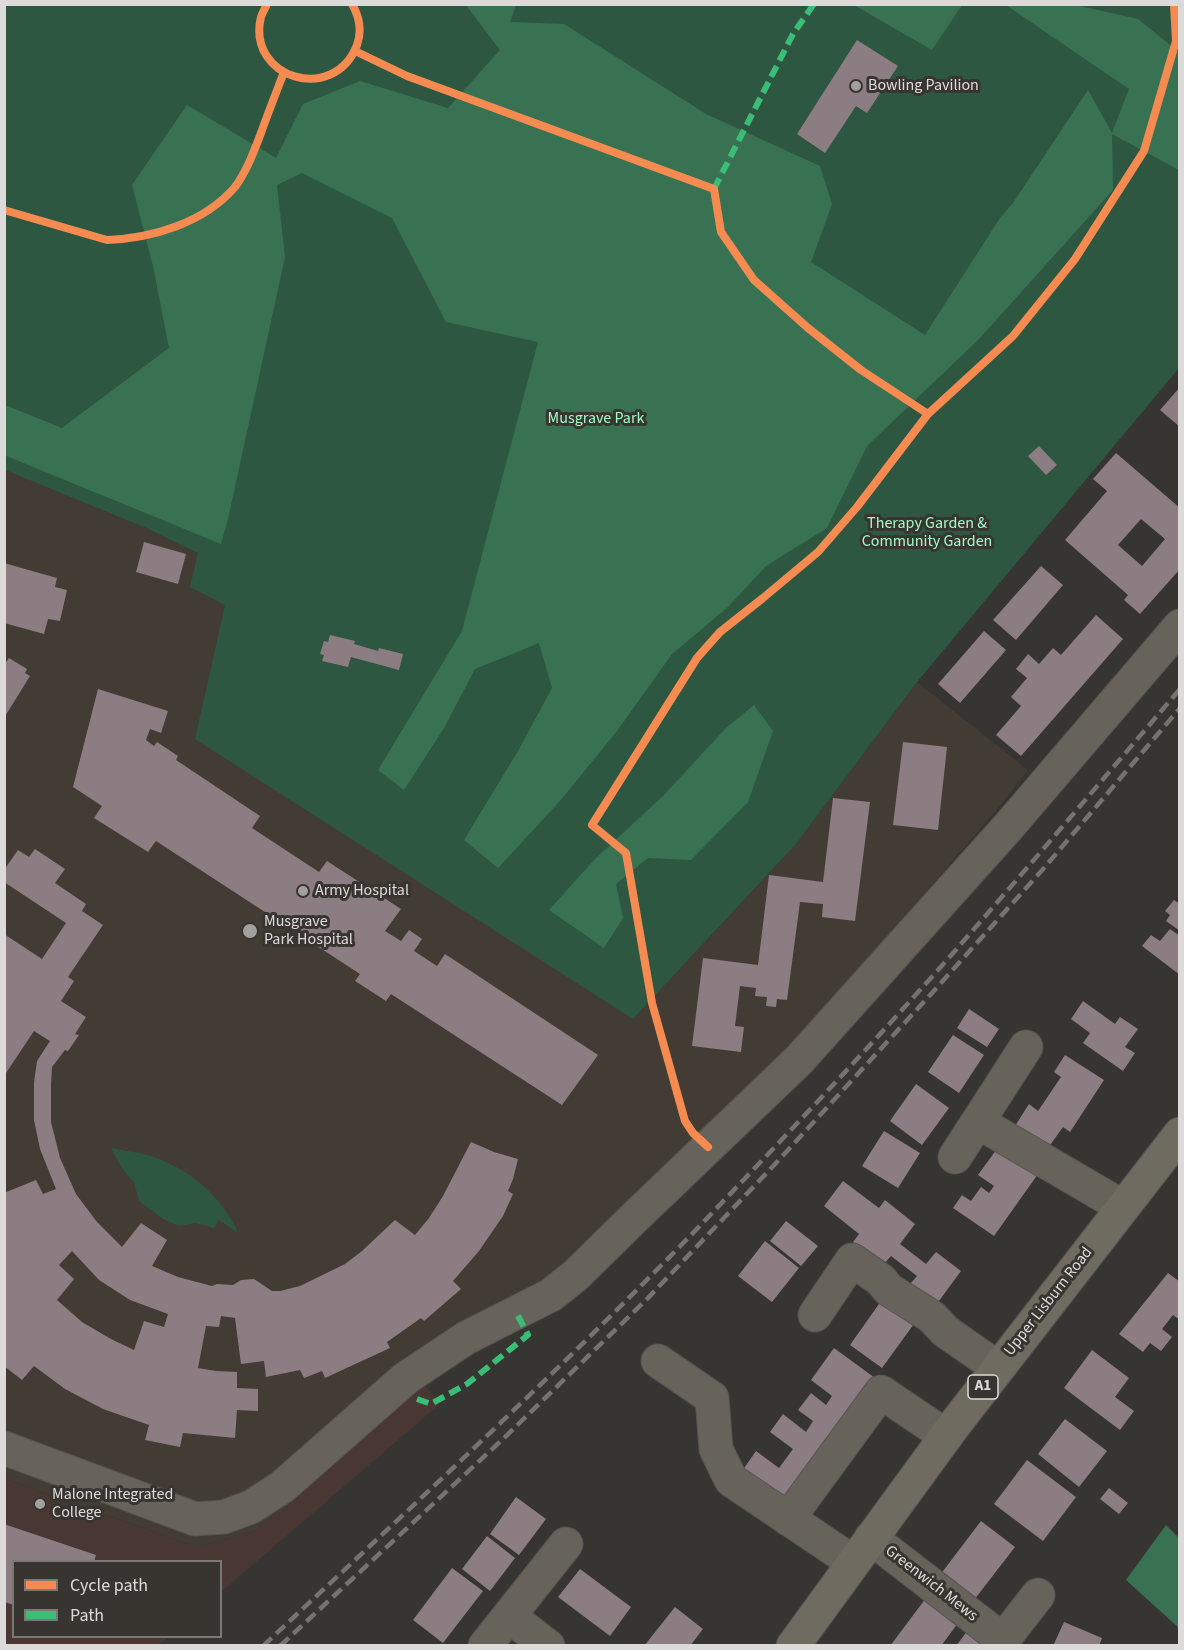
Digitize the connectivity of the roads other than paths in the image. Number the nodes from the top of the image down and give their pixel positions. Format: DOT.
graph roads {
  1 [pos="1179,626"];
  2 [pos="1026,1047"];
  3 [pos="978,1122"];
  4 [pos="1179,1134"];
  5 [pos="955,1157"];
  6 [pos="1123,1207"];
  7 [pos="815,1315"];
  8 [pos="658,1361"];
  9 [pos="998,1368"];
  10 [pos="946,1436"];
  11 [pos="4,1448"];
  12 [pos="788,1519"];
  13 [pos="566,1544"];
  14 [pos="862,1550"];
  15 [pos="1038,1594"];
  16 [pos="509,1616"];
  17 [pos="485,1646"];
  18 [pos="548,1646"];
  19 [pos="793,1646"];
  1 -- 11 [label="street"];
  2 -- 3 [label="street"];
  3 -- 5 [label="street"];
  3 -- 6 [label="street"];
  4 -- 6 [label="main road, Upper Lisburn Road / A1"];
  6 -- 9 [label="main road, Upper Lisburn Road / A1"];
  7 -- 9 [label="street"];
  8 -- 12 [label="street"];
  9 -- 10 [label="main road, Upper Lisburn Road / A1"];
  10 -- 12 [label="street"];
  10 -- 14 [label="main road, Upper Lisburn Road / A1"];
  12 -- 14 [label="street"];
  13 -- 16 [label="street"];
  14 -- 15 [label="street, Greenwich Mews"];
  14 -- 19 [label="main road, Upper Lisburn Road / A1"];
  16 -- 17 [label="street"];
  16 -- 18 [label="street"];
}
